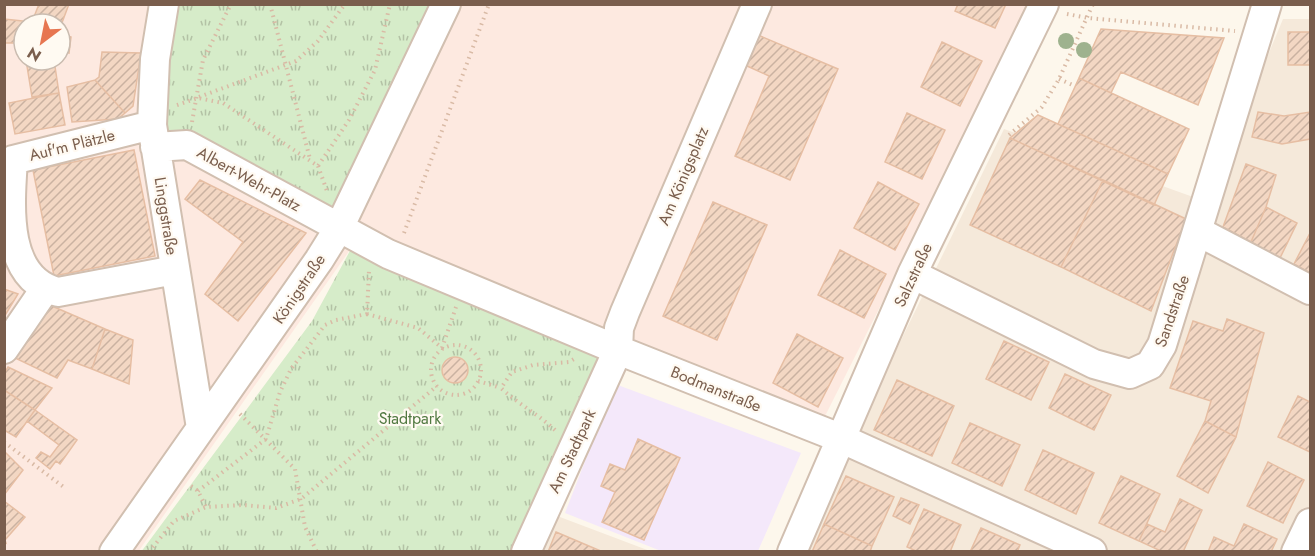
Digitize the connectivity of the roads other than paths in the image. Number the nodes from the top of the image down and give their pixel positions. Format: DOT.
graph roads {
  1 [pos="164,4"];
  2 [pos="446,4"];
  3 [pos="757,4"];
  4 [pos="1267,4"];
  5 [pos="1044,6"];
  6 [pos="153,128"];
  7 [pos="9,155"];
  8 [pos="339,228"];
  9 [pos="1199,232"];
  10 [pos="175,270"];
  11 [pos="912,274"];
  12 [pos="25,275"];
  13 [pos="1311,290"];
  14 [pos="608,346"];
  15 [pos="4,349"];
  16 [pos="201,428"];
  17 [pos="840,438"];
  18 [pos="1311,523"];
  19 [pos="114,552"];
  20 [pos="526,552"];
  21 [pos="792,552"];
  22 [pos="1092,552"];
  23 [pos="1296,552"];
  1 -- 6 [label="street, Linggstraße"];
  2 -- 8 [label="street, Königstraße"];
  3 -- 14 [label="street, Am Königsplatz"];
  4 -- 9 [label="street, Sandstraße"];
  5 -- 11 [label="street, Salzstraße"];
  6 -- 7 [label="street, Auf'm Plätzle"];
  6 -- 8 [label="street, Albert-Wehr-Platz"];
  6 -- 10 [label="street, Linggstraße"];
  7 -- 12 [label="street, Auf'm Plätzle"];
  8 -- 14 [label="street, Bodmanstraße"];
  8 -- 16 [label="street, Königstraße"];
  9 -- 11 [label="street, Sandstraße"];
  9 -- 13 [label="street"];
  10 -- 12 [label="street"];
  10 -- 16 [label="street, Linggstraße"];
  11 -- 17 [label="street, Salzstraße"];
  12 -- 15 [label="street"];
  14 -- 17 [label="street, Bodmanstraße"];
  14 -- 20 [label="street, Am Stadtpark"];
  16 -- 19 [label="street, Königstraße"];
  17 -- 21 [label="street, Salzstraße"];
  17 -- 22 [label="street, Bodmanstraße"];
  18 -- 23 [label="street"];
}
